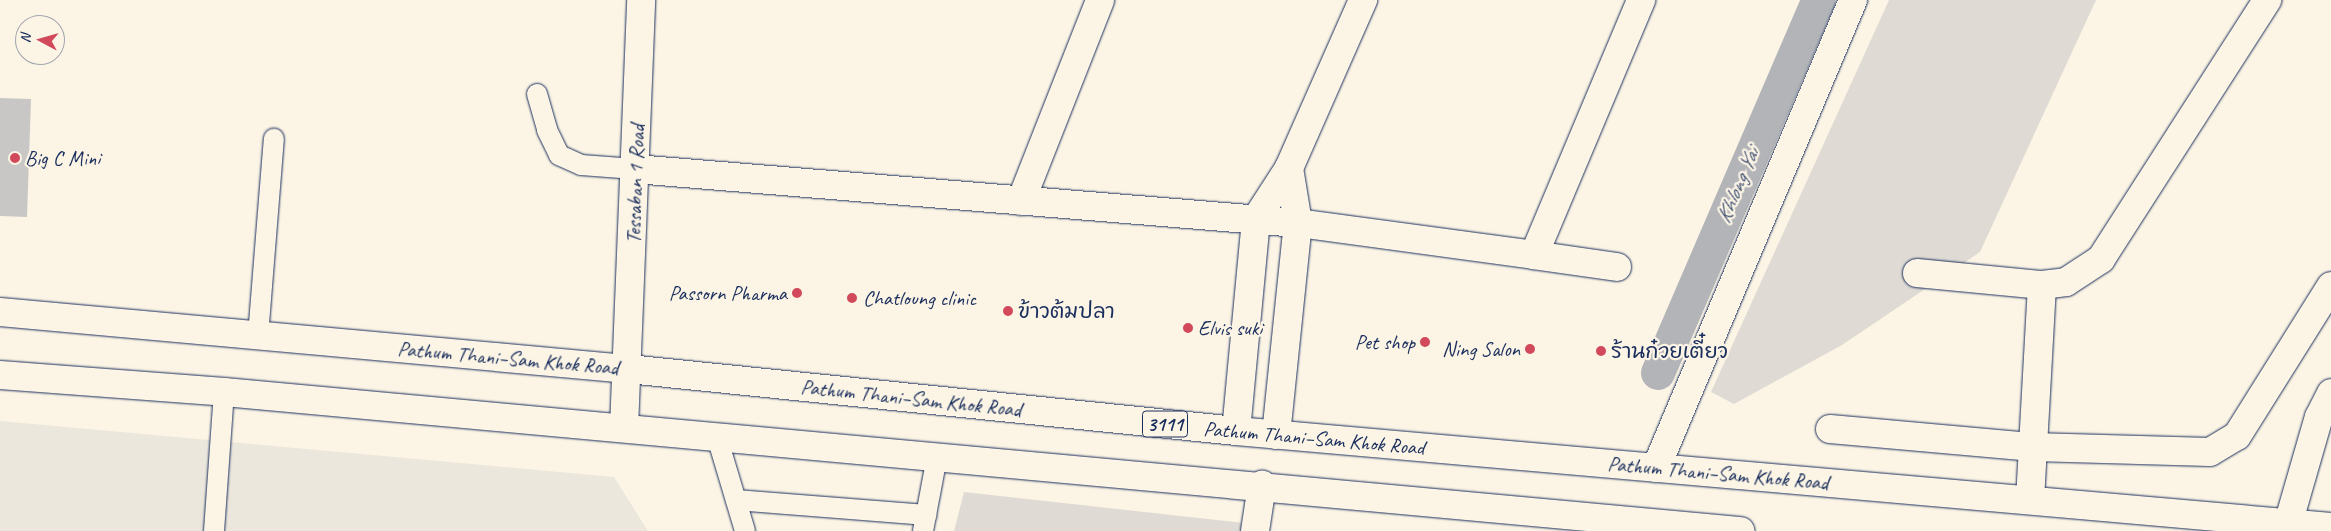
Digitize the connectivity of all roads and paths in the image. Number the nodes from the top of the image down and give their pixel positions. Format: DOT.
graph roads {
  1 [pos="641,0"];
  2 [pos="1100,0"];
  3 [pos="1363,0"];
  4 [pos="1641,0"];
  5 [pos="1853,0"];
  6 [pos="2267,0"];
  7 [pos="537,94"];
  8 [pos="274,138"];
  9 [pos="635,168"];
  10 [pos="1290,168"];
  11 [pos="1021,201"];
  12 [pos="1256,220"];
  13 [pos="1298,223"];
  14 [pos="1534,254"];
  15 [pos="1617,267"];
  16 [pos="1917,272"];
  17 [pos="2042,285"];
  18 [pos="2331,286"];
  19 [pos="0,312"];
  20 [pos="258,336"];
  21 [pos="628,369"];
  22 [pos="0,375"];
  23 [pos="224,392"];
  24 [pos="2331,393"];
  25 [pos="624,428"];
  26 [pos="1830,429"];
  27 [pos="1236,432"];
  28 [pos="1276,435"];
  29 [pos="717,437"];
  30 [pos="2033,447"];
  31 [pos="937,457"];
  32 [pos="1656,468"];
  33 [pos="1262,485"];
  34 [pos="736,500"];
  35 [pos="2030,500"];
  36 [pos="924,523"];
  37 [pos="1591,524"];
  38 [pos="2287,526"];
  39 [pos="2331,528"];
  40 [pos="214,531"];
  41 [pos="745,531"];
  42 [pos="1255,531"];
  43 [pos="1741,531"];
  1 -- 9 [label="street, Tessaban 1 Road"];
  2 -- 11 [label="street"];
  3 -- 10 [label="street"];
  4 -- 14 [label="street"];
  5 -- 32 [label="street"];
  6 -- 17 [label="street"];
  7 -- 9 [label="lane"];
  8 -- 20 [label="lane"];
  9 -- 11 [label="street"];
  9 -- 21 [label="street, Tessaban 1 Road"];
  10 -- 12 [label="street"];
  10 -- 13 [label="street"];
  11 -- 12 [label="street"];
  12 -- 13 [label="street"];
  12 -- 27 [label="street"];
  13 -- 14 [label="street"];
  13 -- 28 [label="street"];
  14 -- 15 [label="street"];
  16 -- 17 [label="street"];
  17 -- 30 [label="street"];
  18 -- 30 [label="street"];
  19 -- 20 [label="street, Pathum Thani–Sam Khok Road / 3111"];
  20 -- 21 [label="street, Pathum Thani–Sam Khok Road / 3111"];
  21 -- 25 [label="street, Tessaban 1 Road"];
  21 -- 27 [label="street, Pathum Thani–Sam Khok Road / 3111"];
  22 -- 23 [label="street"];
  23 -- 25 [label="street"];
  23 -- 40 [label="lane"];
  24 -- 38 [label="street"];
  25 -- 29 [label="street"];
  26 -- 30 [label="street"];
  27 -- 28 [label="street, Pathum Thani–Sam Khok Road / 3111"];
  28 -- 32 [label="street, Pathum Thani–Sam Khok Road / 3111"];
  29 -- 31 [label="street"];
  29 -- 34 [label="lane"];
  30 -- 35 [label="street"];
  31 -- 33 [label="street"];
  31 -- 36 [label="lane"];
  32 -- 35 [label="street, Pathum Thani–Sam Khok Road / 3111"];
  33 -- 37 [label="street"];
  33 -- 42 [label="street"];
  34 -- 36 [label="lane"];
  34 -- 41 [label="lane"];
  35 -- 38 [label="street, Pathum Thani–Sam Khok Road / 3111"];
  37 -- 43 [label="street"];
  38 -- 39 [label="street, Pathum Thani–Sam Khok Road / 3111"];
}
